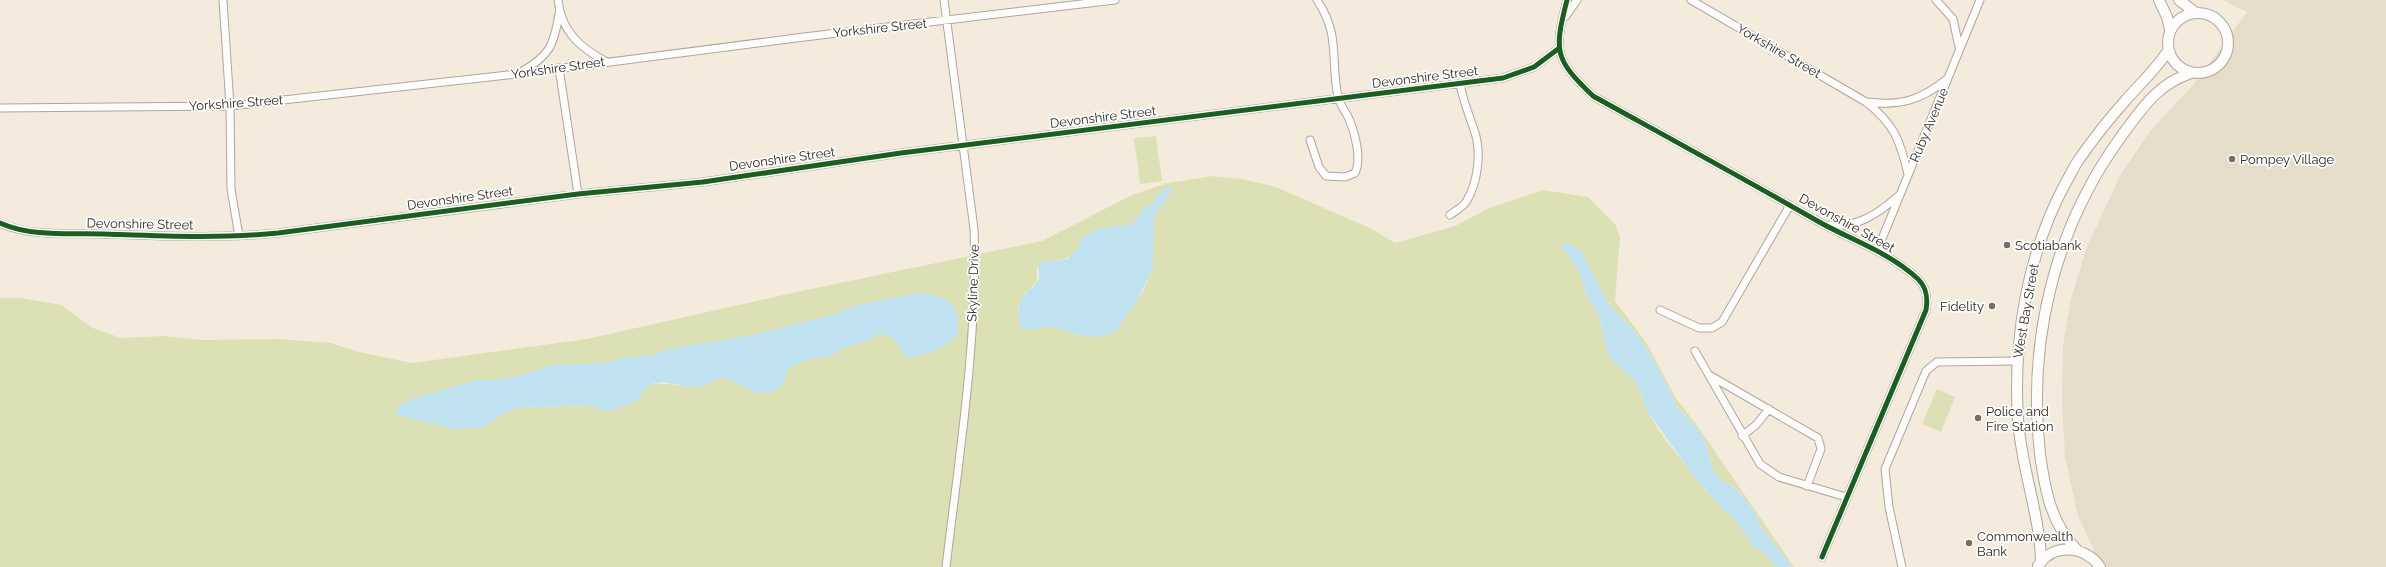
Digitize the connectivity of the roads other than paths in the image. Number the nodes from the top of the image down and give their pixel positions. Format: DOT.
graph roads {
  1 [pos="223,0"];
  2 [pos="558,0"];
  3 [pos="944,0"];
  4 [pos="1115,0"];
  5 [pos="1317,0"];
  6 [pos="1567,0"];
  7 [pos="1577,0"];
  8 [pos="1691,0"];
  9 [pos="1936,0"];
  10 [pos="1980,0"];
  11 [pos="2159,0"];
  12 [pos="2179,0"];
  13 [pos="2196,13"];
  14 [pos="560,14"];
  15 [pos="946,21"];
  16 [pos="1562,23"];
  17 [pos="2170,30"];
  18 [pos="1960,47"];
  19 [pos="1558,49"];
  20 [pos="2168,51"];
  21 [pos="607,62"];
  22 [pos="559,68"];
  23 [pos="2191,73"];
  24 [pos="517,74"];
  25 [pos="1949,78"];
  26 [pos="1460,84"];
  27 [pos="1338,99"];
  28 [pos="1866,102"];
  29 [pos="230,106"];
  30 [pos="0,108"];
  31 [pos="1310,140"];
  32 [pos="962,146"];
  33 [pos="1908,174"];
  34 [pos="578,194"];
  35 [pos="1899,194"];
  36 [pos="1790,204"];
  37 [pos="1450,215"];
  38 [pos="0,223"];
  39 [pos="1823,224"];
  40 [pos="239,236"];
  41 [pos="1878,251"];
  42 [pos="1660,310"];
  43 [pos="1695,351"];
  44 [pos="2017,361"];
  45 [pos="1708,375"];
  46 [pos="1769,409"];
  47 [pos="1742,436"];
  48 [pos="1807,486"];
  49 [pos="1846,497"];
  50 [pos="2077,550"];
  51 [pos="1822,558"];
  52 [pos="2039,565"];
  53 [pos="946,567"];
  54 [pos="1902,567"];
  55 [pos="2100,567"];
  1 -- 29 [label="street"];
  2 -- 14 [label="street"];
  3 -- 15 [label="street, Skyline Drive"];
  4 -- 15 [label="street, Yorkshire Street"];
  5 -- 27 [label="street"];
  6 -- 16 [label="street"];
  7 -- 16 [label="street"];
  8 -- 28 [label="street, Yorkshire Street"];
  9 -- 18 [label="street"];
  10 -- 18 [label="street, Ruby Avenue"];
  11 -- 17 [label="main road"];
  12 -- 13 [label="main road"];
  13 -- 17 [label="main road"];
  13 -- 23 [label="main road"];
  14 -- 21 [label="street"];
  14 -- 24 [label="street"];
  15 -- 21 [label="street, Yorkshire Street"];
  15 -- 32 [label="street, Skyline Drive"];
  16 -- 19 [label="street"];
  17 -- 20 [label="main road"];
  18 -- 25 [label="street, Ruby Avenue"];
  19 -- 26 [label="street, Devonshire Street"];
  19 -- 36 [label="street, Devonshire Street"];
  20 -- 23 [label="main road"];
  20 -- 44 [label="main road, West Bay Street"];
  21 -- 22 [label="street, Yorkshire Street"];
  22 -- 24 [label="street, Yorkshire Street"];
  22 -- 34 [label="street"];
  23 -- 50 [label="main road, West Bay Street"];
  24 -- 29 [label="street, Yorkshire Street"];
  25 -- 28 [label="street, Yorkshire Street"];
  25 -- 33 [label="street, Ruby Avenue"];
  26 -- 27 [label="street, Devonshire Street"];
  26 -- 37 [label="street"];
  27 -- 31 [label="street"];
  27 -- 32 [label="street, Devonshire Street"];
  28 -- 33 [label="street, Yorkshire Street"];
  29 -- 30 [label="street, Yorkshire Street"];
  29 -- 40 [label="street"];
  32 -- 34 [label="street, Devonshire Street"];
  32 -- 53 [label="street, Skyline Drive"];
  33 -- 35 [label="street, Ruby Avenue"];
  34 -- 40 [label="street, Devonshire Street"];
  35 -- 39 [label="street"];
  35 -- 41 [label="street, Ruby Avenue"];
  36 -- 39 [label="street, Devonshire Street"];
  36 -- 42 [label="street"];
  38 -- 40 [label="street, Devonshire Street"];
  39 -- 41 [label="street, Devonshire Street"];
  41 -- 49 [label="street, Devonshire Street"];
  43 -- 45 [label="street"];
  44 -- 52 [label="main road, West Bay Street"];
  44 -- 54 [label="street"];
  45 -- 46 [label="street"];
  45 -- 47 [label="street"];
  46 -- 47 [label="street"];
  46 -- 48 [label="street"];
  47 -- 48 [label="street"];
  48 -- 49 [label="street"];
  49 -- 51 [label="street, Devonshire Street"];
  50 -- 52 [label="main road"];
  50 -- 55 [label="main road, West Bay Street"];
}
